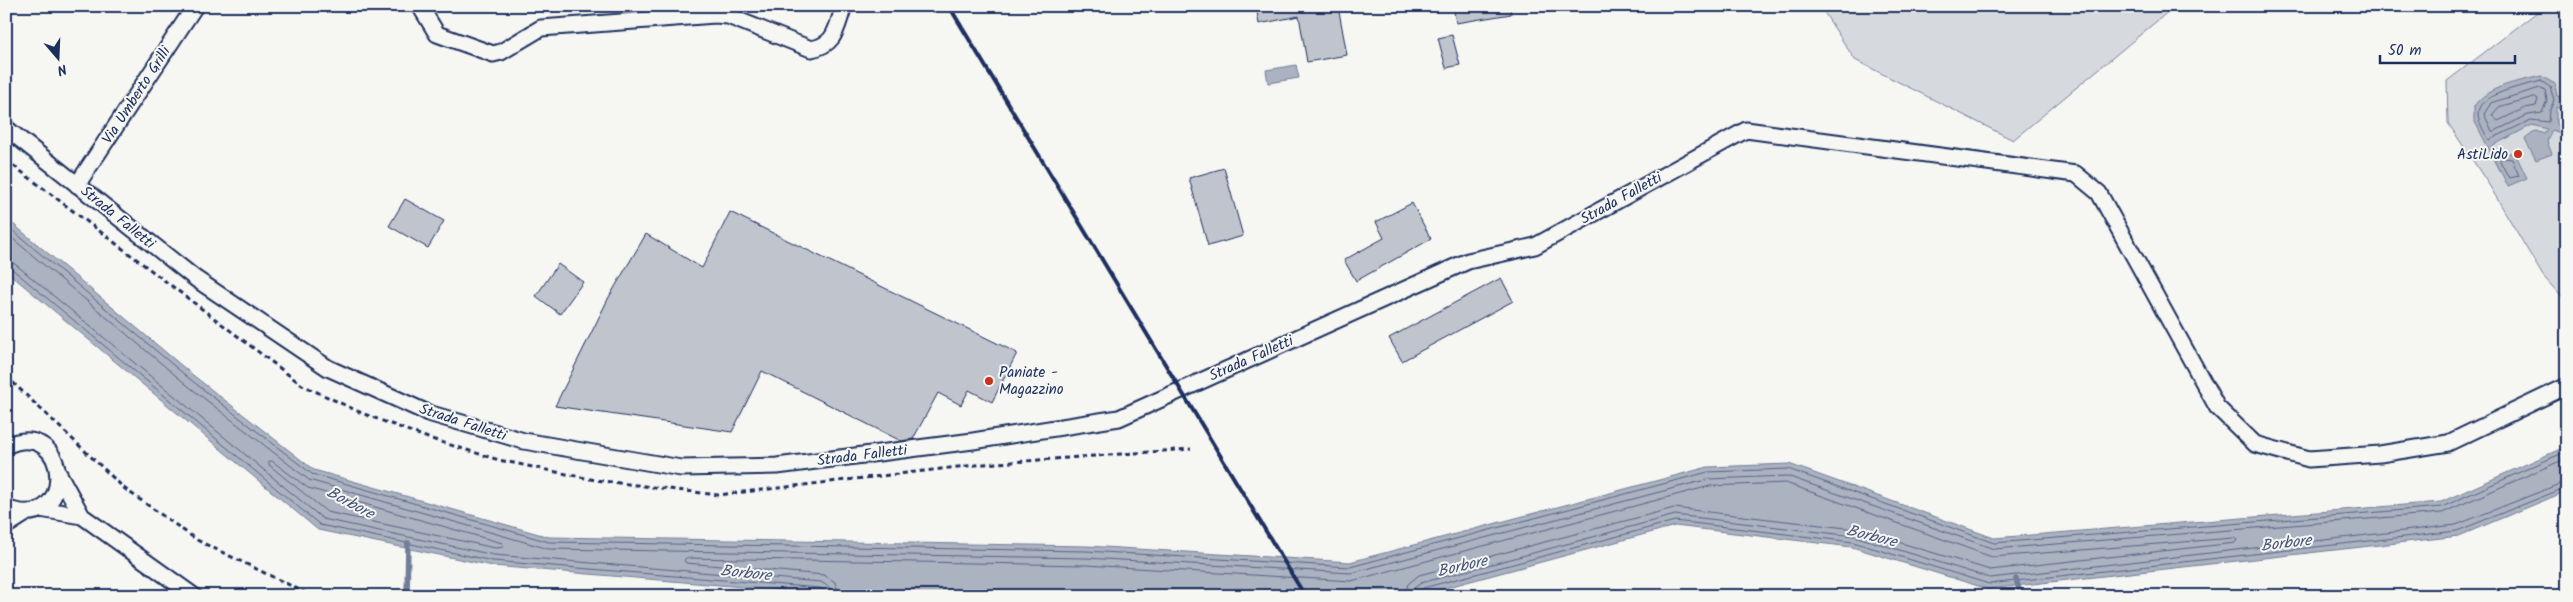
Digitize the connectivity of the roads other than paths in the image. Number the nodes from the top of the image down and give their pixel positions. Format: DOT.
graph roads {
  1 [pos="195,6"];
  2 [pos="420,6"];
  3 [pos="844,6"];
  4 [pos="6,128"];
  5 [pos="77,185"];
  6 [pos="2567,386"];
  7 [pos="6,446"];
  8 [pos="59,474"];
  9 [pos="6,508"];
  10 [pos="34,510"];
  11 [pos="82,516"];
  12 [pos="6,526"];
  13 [pos="194,596"];
  1 -- 5 [label="street, Via Umberto Grilli"];
  2 -- 3 [label="street"];
  4 -- 5 [label="street, Strada Falletti"];
  5 -- 6 [label="street, Strada Falletti"];
  7 -- 8 [label="street"];
  8 -- 10 [label="street"];
  8 -- 11 [label="street"];
  9 -- 10 [label="street"];
  10 -- 11 [label="street"];
  10 -- 12 [label="street"];
  11 -- 13 [label="street"];
}
